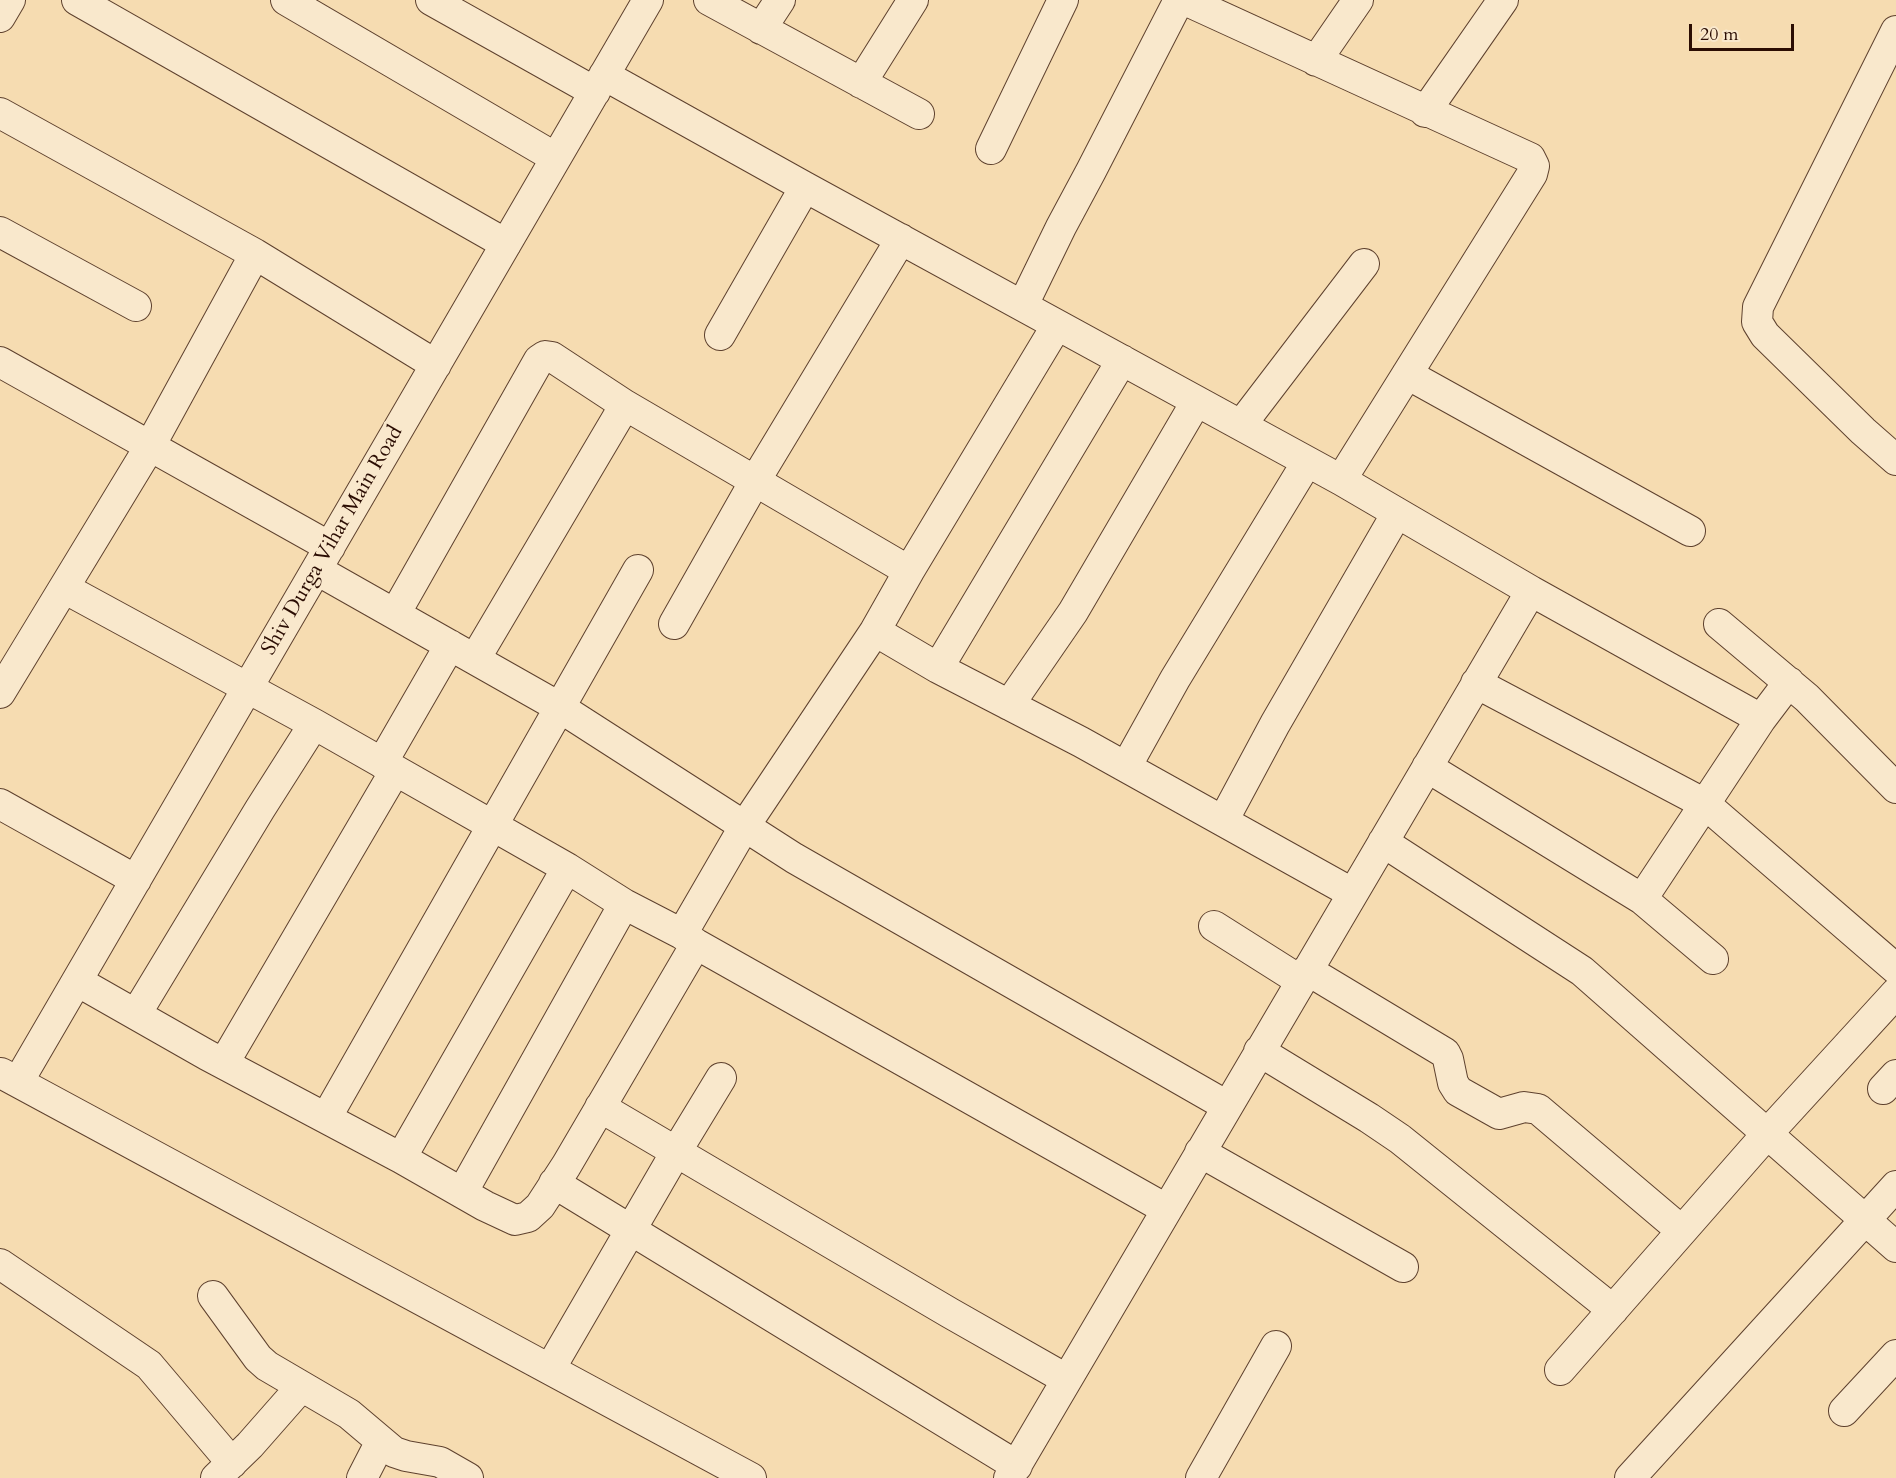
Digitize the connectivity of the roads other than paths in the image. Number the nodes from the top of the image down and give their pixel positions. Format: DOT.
graph roads {
  1 [pos="10,0"];
  2 [pos="77,0"];
  3 [pos="286,0"];
  4 [pos="431,0"];
  5 [pos="648,0"];
  6 [pos="709,0"];
  7 [pos="780,0"];
  8 [pos="913,0"];
  9 [pos="1063,0"];
  10 [pos="1179,0"];
  11 [pos="1358,0"];
  12 [pos="1503,0"];
  13 [pos="1204,4"];
  14 [pos="0,17"];
  15 [pos="761,29"];
  16 [pos="1896,31"];
  17 [pos="1316,61"];
  18 [pos="861,83"];
  19 [pos="599,84"];
  20 [pos="1425,112"];
  21 [pos="0,113"];
  22 [pos="919,114"];
  23 [pos="992,149"];
  24 [pos="556,158"];
  25 [pos="805,188"];
  26 [pos="0,232"];
  27 [pos="901,239"];
  28 [pos="506,244"];
  29 [pos="255,254"];
  30 [pos="1364,264"];
  31 [pos="1023,305"];
  32 [pos="136,306"];
  33 [pos="1057,324"];
  34 [pos="720,335"];
  35 [pos="1122,360"];
  36 [pos="0,362"];
  37 [pos="436,365"];
  38 [pos="1407,374"];
  39 [pos="1196,402"];
  40 [pos="625,405"];
  41 [pos="1241,425"];
  42 [pos="150,446"];
  43 [pos="1896,460"];
  44 [pos="1307,462"];
  45 [pos="1341,480"];
  46 [pos="755,481"];
  47 [pos="1397,513"];
  48 [pos="1690,531"];
  49 [pos="323,558"];
  50 [pos="638,570"];
  51 [pos="909,571"];
  52 [pos="64,588"];
  53 [pos="1530,591"];
  54 [pos="394,614"];
  55 [pos="674,624"];
  56 [pos="1719,624"];
  57 [pos="875,631"];
  58 [pos="450,645"];
  59 [pos="475,659"];
  60 [pos="938,668"];
  61 [pos="1789,682"];
  62 [pos="1476,683"];
  63 [pos="248,687"];
  64 [pos="0,693"];
  65 [pos="1009,705"];
  66 [pos="560,707"];
  67 [pos="1761,719"];
  68 [pos="314,724"];
  69 [pos="388,767"];
  70 [pos="1126,767"];
  71 [pos="1427,767"];
  72 [pos="1896,788"];
  73 [pos="0,804"];
  74 [pos="1705,804"];
  75 [pos="1223,821"];
  76 [pos="492,825"];
  77 [pos="744,827"];
  78 [pos="1383,842"];
  79 [pos="567,868"];
  80 [pos="136,880"];
  81 [pos="1352,893"];
  82 [pos="1642,899"];
  83 [pos="624,904"];
  84 [pos="1214,926"];
  85 [pos="689,939"];
  86 [pos="1713,959"];
  87 [pos="1896,969"];
  88 [pos="1304,976"];
  89 [pos="76,981"];
  90 [pos="1896,993"];
  91 [pos="136,1014"];
  92 [pos="1259,1051"];
  93 [pos="224,1063"];
  94 [pos="9,1077"];
  95 [pos="722,1078"];
  96 [pos="1227,1106"];
  97 [pos="600,1107"];
  98 [pos="326,1118"];
  99 [pos="1767,1134"];
  100 [pos="676,1152"];
  101 [pos="1200,1152"];
  102 [pos="401,1158"];
  103 [pos="554,1183"];
  104 [pos="1896,1186"];
  105 [pos="462,1193"];
  106 [pos="1166,1209"];
  107 [pos="1865,1220"];
  108 [pos="632,1229"];
  109 [pos="1682,1231"];
  110 [pos="1896,1247"];
  111 [pos="0,1264"];
  112 [pos="1403,1267"];
  113 [pos="213,1296"];
  114 [pos="1612,1311"];
  115 [pos="1276,1346"];
  116 [pos="1896,1355"];
  117 [pos="550,1370"];
  118 [pos="1560,1370"];
  119 [pos="1066,1378"];
  120 [pos="301,1387"];
  121 [pos="1844,1411"];
  122 [pos="381,1441"];
  123 [pos="224,1470"];
  124 [pos="1013,1472"];
  125 [pos="362,1478"];
  126 [pos="468,1478"];
  127 [pos="749,1478"];
  128 [pos="1201,1478"];
  129 [pos="1630,1478"];
  1 -- 14 [label="street"];
  2 -- 28 [label="street"];
  3 -- 24 [label="street"];
  4 -- 19 [label="street"];
  5 -- 19 [label="street, Shiv Durga Vihar Main Road"];
  6 -- 15 [label="street"];
  7 -- 15 [label="street"];
  8 -- 18 [label="street"];
  9 -- 23 [label="street"];
  10 -- 31 [label="street"];
  11 -- 17 [label="street"];
  12 -- 20 [label="street"];
  13 -- 17 [label="street"];
  15 -- 18 [label="street"];
  16 -- 43 [label="street"];
  17 -- 20 [label="street"];
  18 -- 22 [label="street"];
  19 -- 24 [label="street, Shiv Durga Vihar Main Road"];
  19 -- 25 [label="street"];
  20 -- 38 [label="street"];
  21 -- 29 [label="street"];
  24 -- 28 [label="street, Shiv Durga Vihar Main Road"];
  25 -- 27 [label="street"];
  25 -- 34 [label="street"];
  26 -- 32 [label="street"];
  27 -- 31 [label="street"];
  27 -- 46 [label="street"];
  28 -- 37 [label="street, Shiv Durga Vihar Main Road"];
  29 -- 37 [label="street"];
  29 -- 42 [label="street"];
  30 -- 41 [label="street"];
  31 -- 33 [label="street"];
  33 -- 35 [label="street"];
  33 -- 51 [label="street"];
  35 -- 39 [label="street"];
  35 -- 60 [label="street"];
  36 -- 42 [label="street"];
  37 -- 49 [label="street, Shiv Durga Vihar Main Road"];
  38 -- 45 [label="street"];
  38 -- 48 [label="street"];
  39 -- 41 [label="street"];
  39 -- 65 [label="street"];
  40 -- 46 [label="street"];
  40 -- 54 [label="street"];
  40 -- 59 [label="street"];
  41 -- 44 [label="street"];
  42 -- 49 [label="street"];
  42 -- 52 [label="street"];
  44 -- 45 [label="street"];
  44 -- 70 [label="street"];
  45 -- 47 [label="street"];
  46 -- 51 [label="street"];
  46 -- 55 [label="street"];
  47 -- 53 [label="street"];
  47 -- 75 [label="street"];
  49 -- 54 [label="street"];
  49 -- 63 [label="street, Shiv Durga Vihar Main Road"];
  50 -- 66 [label="street"];
  51 -- 57 [label="street"];
  52 -- 63 [label="street"];
  52 -- 64 [label="street"];
  53 -- 62 [label="street"];
  53 -- 67 [label="street"];
  54 -- 58 [label="street"];
  56 -- 61 [label="street"];
  57 -- 60 [label="street"];
  57 -- 77 [label="street"];
  58 -- 59 [label="street"];
  58 -- 69 [label="street"];
  59 -- 66 [label="street"];
  60 -- 65 [label="street"];
  61 -- 67 [label="street"];
  61 -- 72 [label="street"];
  62 -- 71 [label="street"];
  62 -- 74 [label="street"];
  63 -- 68 [label="street"];
  63 -- 80 [label="street, Shiv Durga Vihar Main Road"];
  65 -- 70 [label="street"];
  66 -- 76 [label="street"];
  66 -- 77 [label="street"];
  67 -- 74 [label="street"];
  68 -- 69 [label="street"];
  68 -- 91 [label="street"];
  69 -- 76 [label="street"];
  69 -- 93 [label="street"];
  70 -- 75 [label="street"];
  71 -- 78 [label="street"];
  71 -- 82 [label="street"];
  73 -- 80 [label="street"];
  74 -- 82 [label="street"];
  74 -- 87 [label="street"];
  75 -- 81 [label="street"];
  76 -- 79 [label="street"];
  76 -- 98 [label="street"];
  77 -- 85 [label="street"];
  77 -- 96 [label="street"];
  78 -- 81 [label="street"];
  78 -- 99 [label="street"];
  79 -- 83 [label="street"];
  79 -- 102 [label="street"];
  80 -- 89 [label="street, Shiv Durga Vihar Main Road"];
  81 -- 88 [label="street"];
  82 -- 86 [label="street"];
  83 -- 85 [label="street"];
  83 -- 105 [label="street"];
  84 -- 88 [label="street"];
  85 -- 97 [label="street"];
  85 -- 106 [label="street"];
  88 -- 92 [label="street"];
  88 -- 109 [label="street"];
  89 -- 91 [label="street"];
  89 -- 94 [label="street, Shiv Durga Vihar Main Road"];
  90 -- 99 [label="street"];
  91 -- 93 [label="street"];
  92 -- 96 [label="street"];
  92 -- 114 [label="street"];
  93 -- 98 [label="street"];
  94 -- 117 [label="street"];
  95 -- 100 [label="street"];
  96 -- 101 [label="street"];
  97 -- 100 [label="street"];
  97 -- 103 [label="street"];
  98 -- 102 [label="street"];
  99 -- 107 [label="street"];
  99 -- 109 [label="street"];
  100 -- 108 [label="street"];
  100 -- 119 [label="street"];
  101 -- 106 [label="street"];
  101 -- 112 [label="street"];
  102 -- 105 [label="street"];
  103 -- 105 [label="street"];
  103 -- 108 [label="street"];
  104 -- 107 [label="street"];
  106 -- 119 [label="street"];
  107 -- 110 [label="street"];
  107 -- 129 [label="street"];
  108 -- 117 [label="street"];
  108 -- 124 [label="street"];
  109 -- 114 [label="street"];
  111 -- 123 [label="street"];
  113 -- 120 [label="street"];
  114 -- 118 [label="street"];
  115 -- 128 [label="street"];
  116 -- 121 [label="street"];
  117 -- 127 [label="street"];
  119 -- 124 [label="street"];
  120 -- 122 [label="street"];
  120 -- 123 [label="street"];
  122 -- 125 [label="street"];
  122 -- 126 [label="street"];
}
